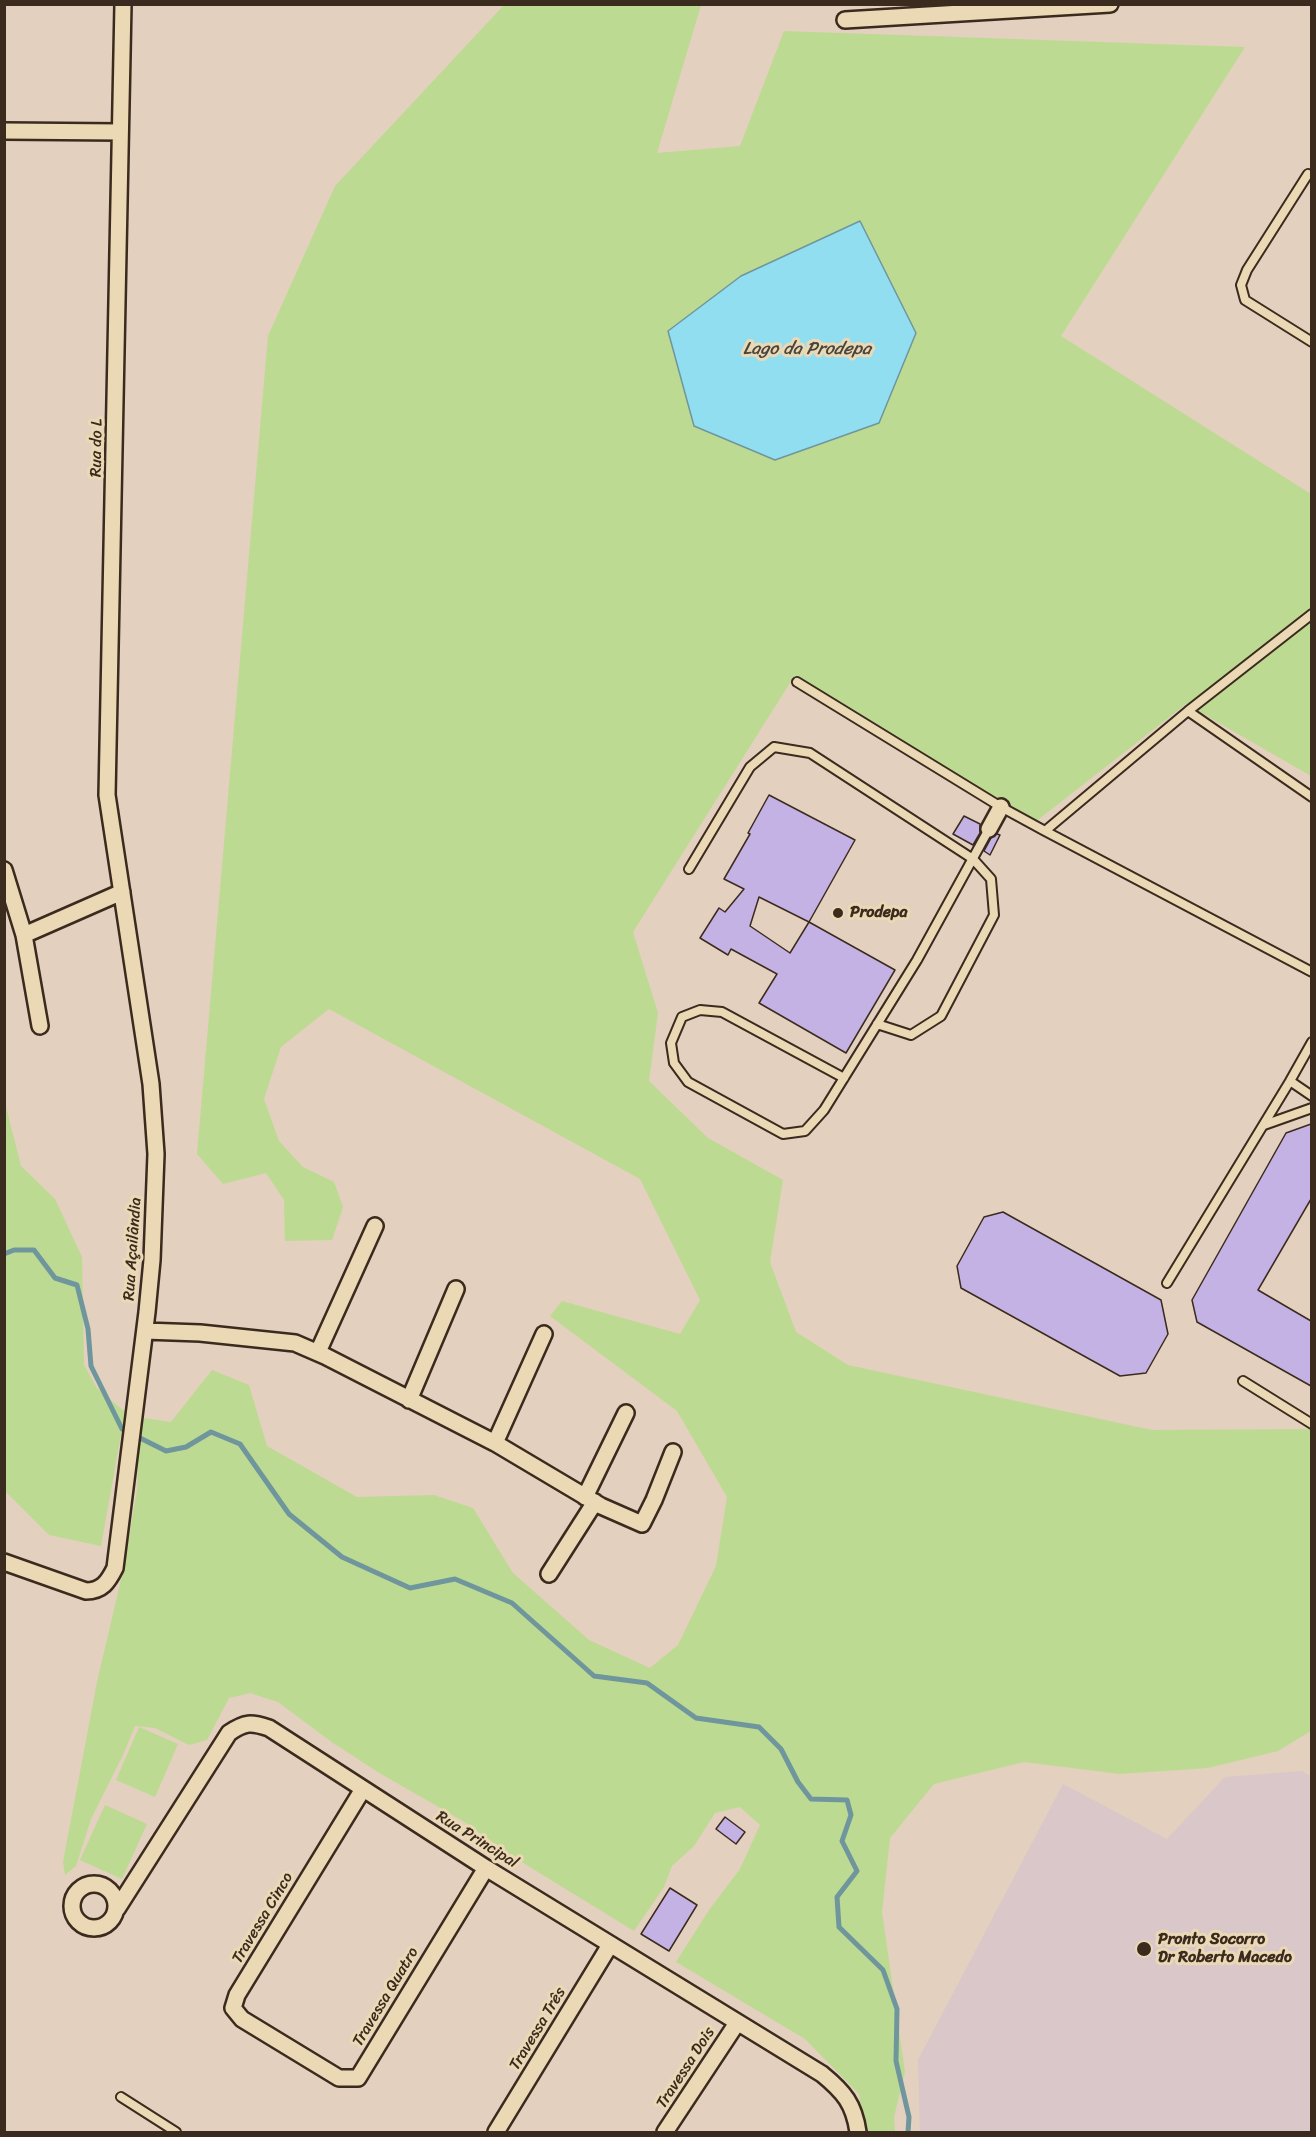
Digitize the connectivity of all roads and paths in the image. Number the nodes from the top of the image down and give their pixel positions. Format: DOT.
graph roads {
  1 [pos="123,4"];
  2 [pos="1110,4"];
  3 [pos="844,21"];
  4 [pos="4,131"];
  5 [pos="120,132"];
  6 [pos="1308,174"];
  7 [pos="1311,342"];
  8 [pos="1311,614"];
  9 [pos="797,682"];
  10 [pos="1188,711"];
  11 [pos="1311,796"];
  12 [pos="1001,807"];
  13 [pos="989,829"];
  14 [pos="1045,831"];
  15 [pos="973,859"];
  16 [pos="688,869"];
  17 [pos="4,870"];
  18 [pos="123,892"];
  19 [pos="24,935"];
  20 [pos="1311,972"];
  21 [pos="877,1024"];
  22 [pos="40,1026"];
  23 [pos="1311,1043"];
  24 [pos="844,1078"];
  25 [pos="1290,1081"];
  26 [pos="1311,1096"];
  27 [pos="1311,1108"];
  28 [pos="1264,1125"];
  29 [pos="375,1226"];
  30 [pos="1167,1283"];
  31 [pos="456,1289"];
  32 [pos="145,1331"];
  33 [pos="544,1334"];
  34 [pos="318,1353"];
  35 [pos="1243,1381"];
  36 [pos="409,1400"];
  37 [pos="626,1413"];
  38 [pos="1311,1424"];
  39 [pos="495,1443"];
  40 [pos="673,1452"];
  41 [pos="590,1500"];
  42 [pos="4,1562"];
  43 [pos="549,1574"];
  44 [pos="363,1789"];
  45 [pos="486,1868"];
  46 [pos="117,1909"];
  47 [pos="610,1945"];
  48 [pos="737,2023"];
  49 [pos="289,2048"];
  50 [pos="121,2097"];
  51 [pos="856,2116"];
  52 [pos="176,2133"];
  53 [pos="496,2133"];
  54 [pos="665,2133"];
  55 [pos="846,2133"];
  56 [pos="858,2133"];
  1 -- 5 [label="street, Rua do L"];
  2 -- 3 [label="street"];
  4 -- 5 [label="street"];
  5 -- 18 [label="street, Rua do L"];
  6 -- 7 [label="lane"];
  8 -- 10 [label="lane"];
  9 -- 12 [label="lane"];
  10 -- 11 [label="lane"];
  10 -- 14 [label="lane"];
  12 -- 13 [label="street"];
  12 -- 14 [label="lane"];
  13 -- 15 [label="lane"];
  14 -- 20 [label="lane"];
  15 -- 16 [label="lane"];
  15 -- 21 [label="lane"];
  15 -- 21 [label="lane"];
  17 -- 19 [label="street"];
  18 -- 19 [label="street"];
  18 -- 32 [label="street, Rua Açailândia"];
  19 -- 22 [label="street"];
  21 -- 24 [label="lane"];
  23 -- 25 [label="lane"];
  24 -- 24 [label="lane"];
  25 -- 26 [label="lane"];
  25 -- 28 [label="lane"];
  27 -- 28 [label="lane"];
  28 -- 30 [label="lane"];
  29 -- 34 [label="street"];
  31 -- 36 [label="street"];
  32 -- 34 [label="street"];
  32 -- 42 [label="street, Rua Açailândia"];
  33 -- 39 [label="street"];
  34 -- 36 [label="street"];
  35 -- 38 [label="lane"];
  36 -- 39 [label="street"];
  37 -- 41 [label="street"];
  39 -- 41 [label="street"];
  40 -- 41 [label="street"];
  41 -- 43 [label="street"];
  44 -- 45 [label="street, Rua Principal"];
  44 -- 46 [label="street, Rua Principal"];
  44 -- 49 [label="street, Travessa Cinco"];
  45 -- 47 [label="street, Rua Principal"];
  45 -- 49 [label="street, Travessa Quatro"];
  47 -- 48 [label="street, Rua Principal"];
  47 -- 53 [label="street, Travessa Três"];
  48 -- 51 [label="street, Rua Principal"];
  48 -- 54 [label="street, Travessa Dois"];
  50 -- 52 [label="lane"];
  51 -- 55 [label="street"];
  51 -- 56 [label="street, Rua Principal"];
}
